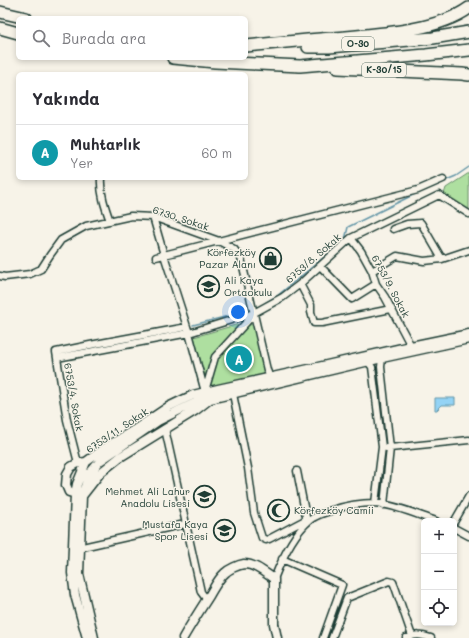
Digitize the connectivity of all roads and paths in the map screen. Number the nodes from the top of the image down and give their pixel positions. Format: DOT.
graph roads {
  1 [pos="469,8"];
  2 [pos="0,12"];
  3 [pos="17,16"];
  4 [pos="0,28"];
  5 [pos="16,32"];
  6 [pos="469,32"];
  7 [pos="248,46"];
  8 [pos="248,46"];
  9 [pos="469,50"];
  10 [pos="194,60"];
  11 [pos="300,66"];
  12 [pos="469,75"];
  13 [pos="443,179"];
  14 [pos="101,180"];
  15 [pos="469,214"];
  16 [pos="153,217"];
  17 [pos="110,221"];
  18 [pos="393,229"];
  19 [pos="351,238"];
  20 [pos="219,241"];
  21 [pos="469,250"];
  22 [pos="164,255"];
  23 [pos="156,257"];
  24 [pos="442,259"];
  25 [pos="320,266"];
  26 [pos="372,271"];
  27 [pos="0,276"];
  28 [pos="300,284"];
  29 [pos="376,284"];
  30 [pos="391,308"];
  31 [pos="254,314"];
  32 [pos="188,330"];
  33 [pos="469,334"];
  34 [pos="469,339"];
  35 [pos="411,346"];
  36 [pos="57,358"];
  37 [pos="382,358"];
  38 [pos="368,362"];
  39 [pos="270,378"];
  40 [pos="205,392"];
  41 [pos="232,394"];
  42 [pos="210,399"];
  43 [pos="165,429"];
  44 [pos="469,440"];
  45 [pos="382,447"];
  46 [pos="390,448"];
  47 [pos="82,463"];
  48 [pos="297,471"];
  49 [pos="78,495"];
  50 [pos="469,496"];
  51 [pos="375,503"];
  52 [pos="384,505"];
  53 [pos="428,518"];
  54 [pos="456,518"];
  55 [pos="307,521"];
  56 [pos="185,524"];
  57 [pos="457,530"];
  58 [pos="469,536"];
  59 [pos="77,548"];
  60 [pos="282,559"];
  61 [pos="274,579"];
  62 [pos="207,600"];
  63 [pos="409,637"];
  64 [pos="87,638"];
  65 [pos="94,638"];
  66 [pos="183,638"];
  67 [pos="277,638"];
  68 [pos="322,638"];
  69 [pos="332,638"];
  70 [pos="431,638"];
  1 -- 7 [label="highway"];
  2 -- 3 [label="highway"];
  4 -- 5 [label="highway"];
  6 -- 8 [label="highway, O-30"];
  9 -- 11 [label="highway, O-30"];
  10 -- 11 [label="highway, O-30"];
  11 -- 12 [label="highway, K-30/15"];
  13 -- 20 [label="street"];
  14 -- 17 [label="street"];
  15 -- 19 [label="street, 6753/8. Sokak"];
  16 -- 17 [label="street, 6730. Sokak"];
  16 -- 20 [label="street, 6730. Sokak"];
  16 -- 22 [label="street"];
  17 -- 27 [label="street, 6730. Sokak"];
  18 -- 24 [label="street"];
  19 -- 25 [label="street, 6753/8. Sokak"];
  19 -- 26 [label="street, 6753/9. Sokak"];
  20 -- 22 [label="street"];
  20 -- 31 [label="street, 6730. Sokak"];
  21 -- 24 [label="street"];
  22 -- 23 [label="street"];
  22 -- 32 [label="street"];
  24 -- 26 [label="street"];
  25 -- 28 [label="street, 6753/8. Sokak"];
  25 -- 29 [label="street"];
  26 -- 29 [label="street, 6753/9. Sokak"];
  28 -- 30 [label="street"];
  28 -- 31 [label="street, 6753/8. Sokak"];
  29 -- 30 [label="street, 6753/9. Sokak"];
  30 -- 35 [label="street, 6753/9. Sokak"];
  31 -- 32 [label="street, 6753/8. Sokak"];
  31 -- 39 [label="street, 6730. Sokak"];
  31 -- 40 [label="street"];
  32 -- 36 [label="street, 6753/8. Sokak"];
  32 -- 40 [label="street"];
  33 -- 35 [label="street, 6753/11. Sokak"];
  34 -- 37 [label="street, 6753/11. Sokak"];
  35 -- 39 [label="street, 6753/11. Sokak"];
  36 -- 47 [label="street, 6753/4. Sokak"];
  37 -- 38 [label="street, 6753/11. Sokak"];
  37 -- 46 [label="street"];
  38 -- 41 [label="street, 6753/11. Sokak"];
  38 -- 45 [label="street"];
  39 -- 40 [label="street, 6753/11. Sokak"];
  40 -- 47 [label="street, 6753/11. Sokak"];
  41 -- 42 [label="street, 6753/11. Sokak"];
  41 -- 55 [label="street"];
  42 -- 43 [label="street"];
  42 -- 49 [label="street, 6753/11. Sokak"];
  43 -- 49 [label="street"];
  43 -- 56 [label="street"];
  44 -- 46 [label="street"];
  45 -- 46 [label="street"];
  45 -- 51 [label="street"];
  46 -- 52 [label="street"];
  47 -- 49 [label="street"];
  47 -- 49 [label="street, 6753/11. Sokak"];
  48 -- 55 [label="street"];
  49 -- 59 [label="street"];
  50 -- 54 [label="street"];
  51 -- 52 [label="street"];
  51 -- 55 [label="street"];
  52 -- 53 [label="street"];
  55 -- 60 [label="street"];
  56 -- 59 [label="street"];
  56 -- 62 [label="street"];
  57 -- 58 [label="street"];
  59 -- 64 [label="street"];
  59 -- 65 [label="street"];
  60 -- 61 [label="street"];
  60 -- 68 [label="street"];
  61 -- 62 [label="street"];
  61 -- 67 [label="street"];
  62 -- 66 [label="street"];
  63 -- 69 [label="street"];
  63 -- 70 [label="street"];
}
